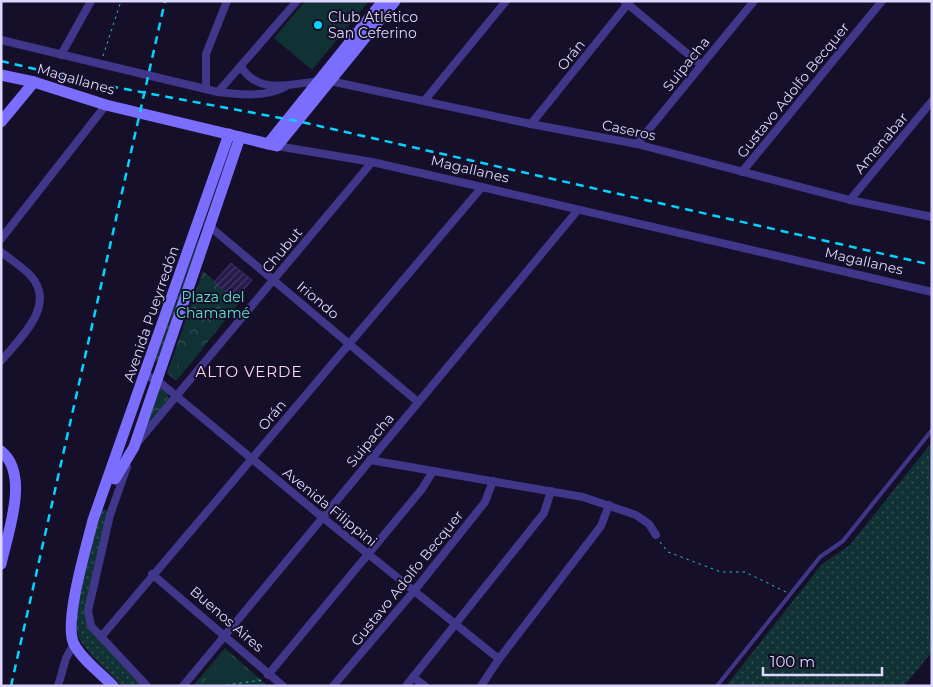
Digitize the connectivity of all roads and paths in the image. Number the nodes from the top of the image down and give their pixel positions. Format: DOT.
graph roads {
  1 [pos="92,1"];
  2 [pos="121,1"];
  3 [pos="227,1"];
  4 [pos="297,1"];
  5 [pos="383,1"];
  6 [pos="395,1"];
  7 [pos="506,1"];
  8 [pos="754,1"];
  9 [pos="882,1"];
  10 [pos="627,2"];
  11 [pos="1,40"];
  12 [pos="61,55"];
  13 [pos="100,64"];
  14 [pos="701,65"];
  15 [pos="240,67"];
  16 [pos="1,75"];
  17 [pos="325,81"];
  18 [pos="34,82"];
  19 [pos="285,87"];
  20 [pos="206,89"];
  21 [pos="218,92"];
  22 [pos="425,100"];
  23 [pos="932,101"];
  24 [pos="106,104"];
  25 [pos="1,122"];
  26 [pos="531,124"];
  27 [pos="229,134"];
  28 [pos="240,137"];
  29 [pos="638,144"];
  30 [pos="272,145"];
  31 [pos="372,162"];
  32 [pos="742,172"];
  33 [pos="482,187"];
  34 [pos="850,200"];
  35 [pos="577,211"];
  36 [pos="930,214"];
  37 [pos="204,224"];
  38 [pos="1,239"];
  39 [pos="1,252"];
  40 [pos="273,279"];
  41 [pos="932,292"];
  42 [pos="349,343"];
  43 [pos="1,361"];
  44 [pos="146,375"];
  45 [pos="157,380"];
  46 [pos="176,397"];
  47 [pos="418,402"];
  48 [pos="932,430"];
  49 [pos="134,447"];
  50 [pos="1,451"];
  51 [pos="251,458"];
  52 [pos="370,460"];
  53 [pos="433,471"];
  54 [pos="493,481"];
  55 [pos="551,491"];
  56 [pos="100,504"];
  57 [pos="609,505"];
  58 [pos="322,517"];
  59 [pos="656,535"];
  60 [pos="368,554"];
  61 [pos="1,564"];
  62 [pos="152,574"];
  63 [pos="414,591"];
  64 [pos="790,594"];
  65 [pos="455,624"];
  66 [pos="101,636"];
  67 [pos="224,636"];
  68 [pos="74,644"];
  69 [pos="499,659"];
  70 [pos="268,675"];
  71 [pos="413,677"];
  72 [pos="58,686"];
  73 [pos="113,686"];
  74 [pos="147,686"];
  75 [pos="183,686"];
  76 [pos="220,686"];
  77 [pos="283,686"];
  78 [pos="334,686"];
  79 [pos="406,686"];
  80 [pos="425,686"];
  81 [pos="481,686"];
  82 [pos="717,686"];
  1 -- 12 [label="street"];
  2 -- 13 [label="path"];
  3 -- 20 [label="street"];
  4 -- 15 [label="street"];
  5 -- 17 [label="street"];
  6 -- 17 [label="street"];
  7 -- 22 [label="street"];
  8 -- 14 [label="street, Suipacha"];
  9 -- 32 [label="street, Gustavo Adolfo Becquer"];
  10 -- 14 [label="street"];
  10 -- 26 [label="street, Orán"];
  11 -- 12 [label="street"];
  12 -- 13 [label="street"];
  13 -- 20 [label="street"];
  14 -- 29 [label="street, Suipacha"];
  15 -- 19 [label="street"];
  15 -- 21 [label="street"];
  16 -- 18 [label="street, Magallanes"];
  17 -- 19 [label="street"];
  17 -- 22 [label="street, Caseros"];
  17 -- 30 [label="street"];
  18 -- 24 [label="street, Magallanes"];
  18 -- 25 [label="street"];
  19 -- 21 [label="street"];
  20 -- 21 [label="street"];
  22 -- 26 [label="street, Caseros"];
  23 -- 34 [label="street, Amenabar"];
  24 -- 27 [label="street, Magallanes"];
  24 -- 38 [label="street"];
  26 -- 29 [label="street, Caseros"];
  27 -- 28 [label="street, Magallanes"];
  27 -- 37 [label="street, Avenida Pueyrredón"];
  28 -- 30 [label="street, Magallanes"];
  28 -- 37 [label="street, Avenida Pueyrredón"];
  29 -- 32 [label="street, Caseros"];
  30 -- 31 [label="street, Magallanes"];
  31 -- 33 [label="street, Magallanes"];
  31 -- 40 [label="street, Chubut"];
  32 -- 34 [label="street, Caseros"];
  33 -- 35 [label="street, Magallanes"];
  33 -- 42 [label="street, Orán"];
  34 -- 36 [label="street, Caseros"];
  35 -- 41 [label="street, Magallanes"];
  35 -- 47 [label="street, Suipacha"];
  37 -- 40 [label="street, Iriondo"];
  37 -- 44 [label="street, Avenida Pueyrredón"];
  37 -- 45 [label="street, Avenida Pueyrredón"];
  39 -- 43 [label="street"];
  40 -- 42 [label="street, Iriondo"];
  40 -- 46 [label="street, Chubut"];
  42 -- 47 [label="street, Iriondo"];
  42 -- 51 [label="street, Orán"];
  44 -- 45 [label="street, Avenida Filippini"];
  44 -- 56 [label="street, Avenida Pueyrredón"];
  45 -- 46 [label="street, Avenida Filippini"];
  45 -- 49 [label="street, Avenida Pueyrredón"];
  46 -- 49 [label="street, Chubut"];
  46 -- 51 [label="street, Avenida Filippini"];
  47 -- 52 [label="street, Suipacha"];
  48 -- 64 [label="lane"];
  49 -- 56 [label="street, Avenida Pueyrredón"];
  49 -- 66 [label="street, Avenida Pueyrredón"];
  50 -- 61 [label="street"];
  51 -- 58 [label="street, Avenida Filippini"];
  51 -- 62 [label="street, Orán"];
  52 -- 53 [label="street"];
  52 -- 58 [label="street, Suipacha"];
  53 -- 54 [label="street"];
  53 -- 60 [label="street"];
  54 -- 55 [label="street"];
  54 -- 63 [label="street, Gustavo Adolfo Becquer"];
  55 -- 57 [label="street"];
  55 -- 65 [label="street"];
  56 -- 68 [label="street, Avenida Pueyrredón"];
  57 -- 59 [label="street"];
  57 -- 69 [label="street"];
  58 -- 60 [label="street, Avenida Filippini"];
  58 -- 67 [label="street, Suipacha"];
  59 -- 64 [label="path"];
  60 -- 63 [label="street, Avenida Filippini"];
  60 -- 70 [label="street"];
  62 -- 66 [label="street, Orán"];
  62 -- 67 [label="street, Buenos Aires"];
  63 -- 65 [label="street, Avenida Filippini"];
  63 -- 78 [label="street, Gustavo Adolfo Becquer"];
  64 -- 82 [label="lane"];
  65 -- 69 [label="street, Avenida Filippini"];
  65 -- 71 [label="street"];
  66 -- 74 [label="street"];
  67 -- 70 [label="street, Buenos Aires"];
  67 -- 75 [label="street, Suipacha"];
  68 -- 72 [label="street"];
  68 -- 73 [label="street"];
  69 -- 81 [label="street"];
  70 -- 76 [label="path"];
  70 -- 77 [label="street, Buenos Aires"];
  71 -- 79 [label="street"];
  71 -- 80 [label="street"];
}
